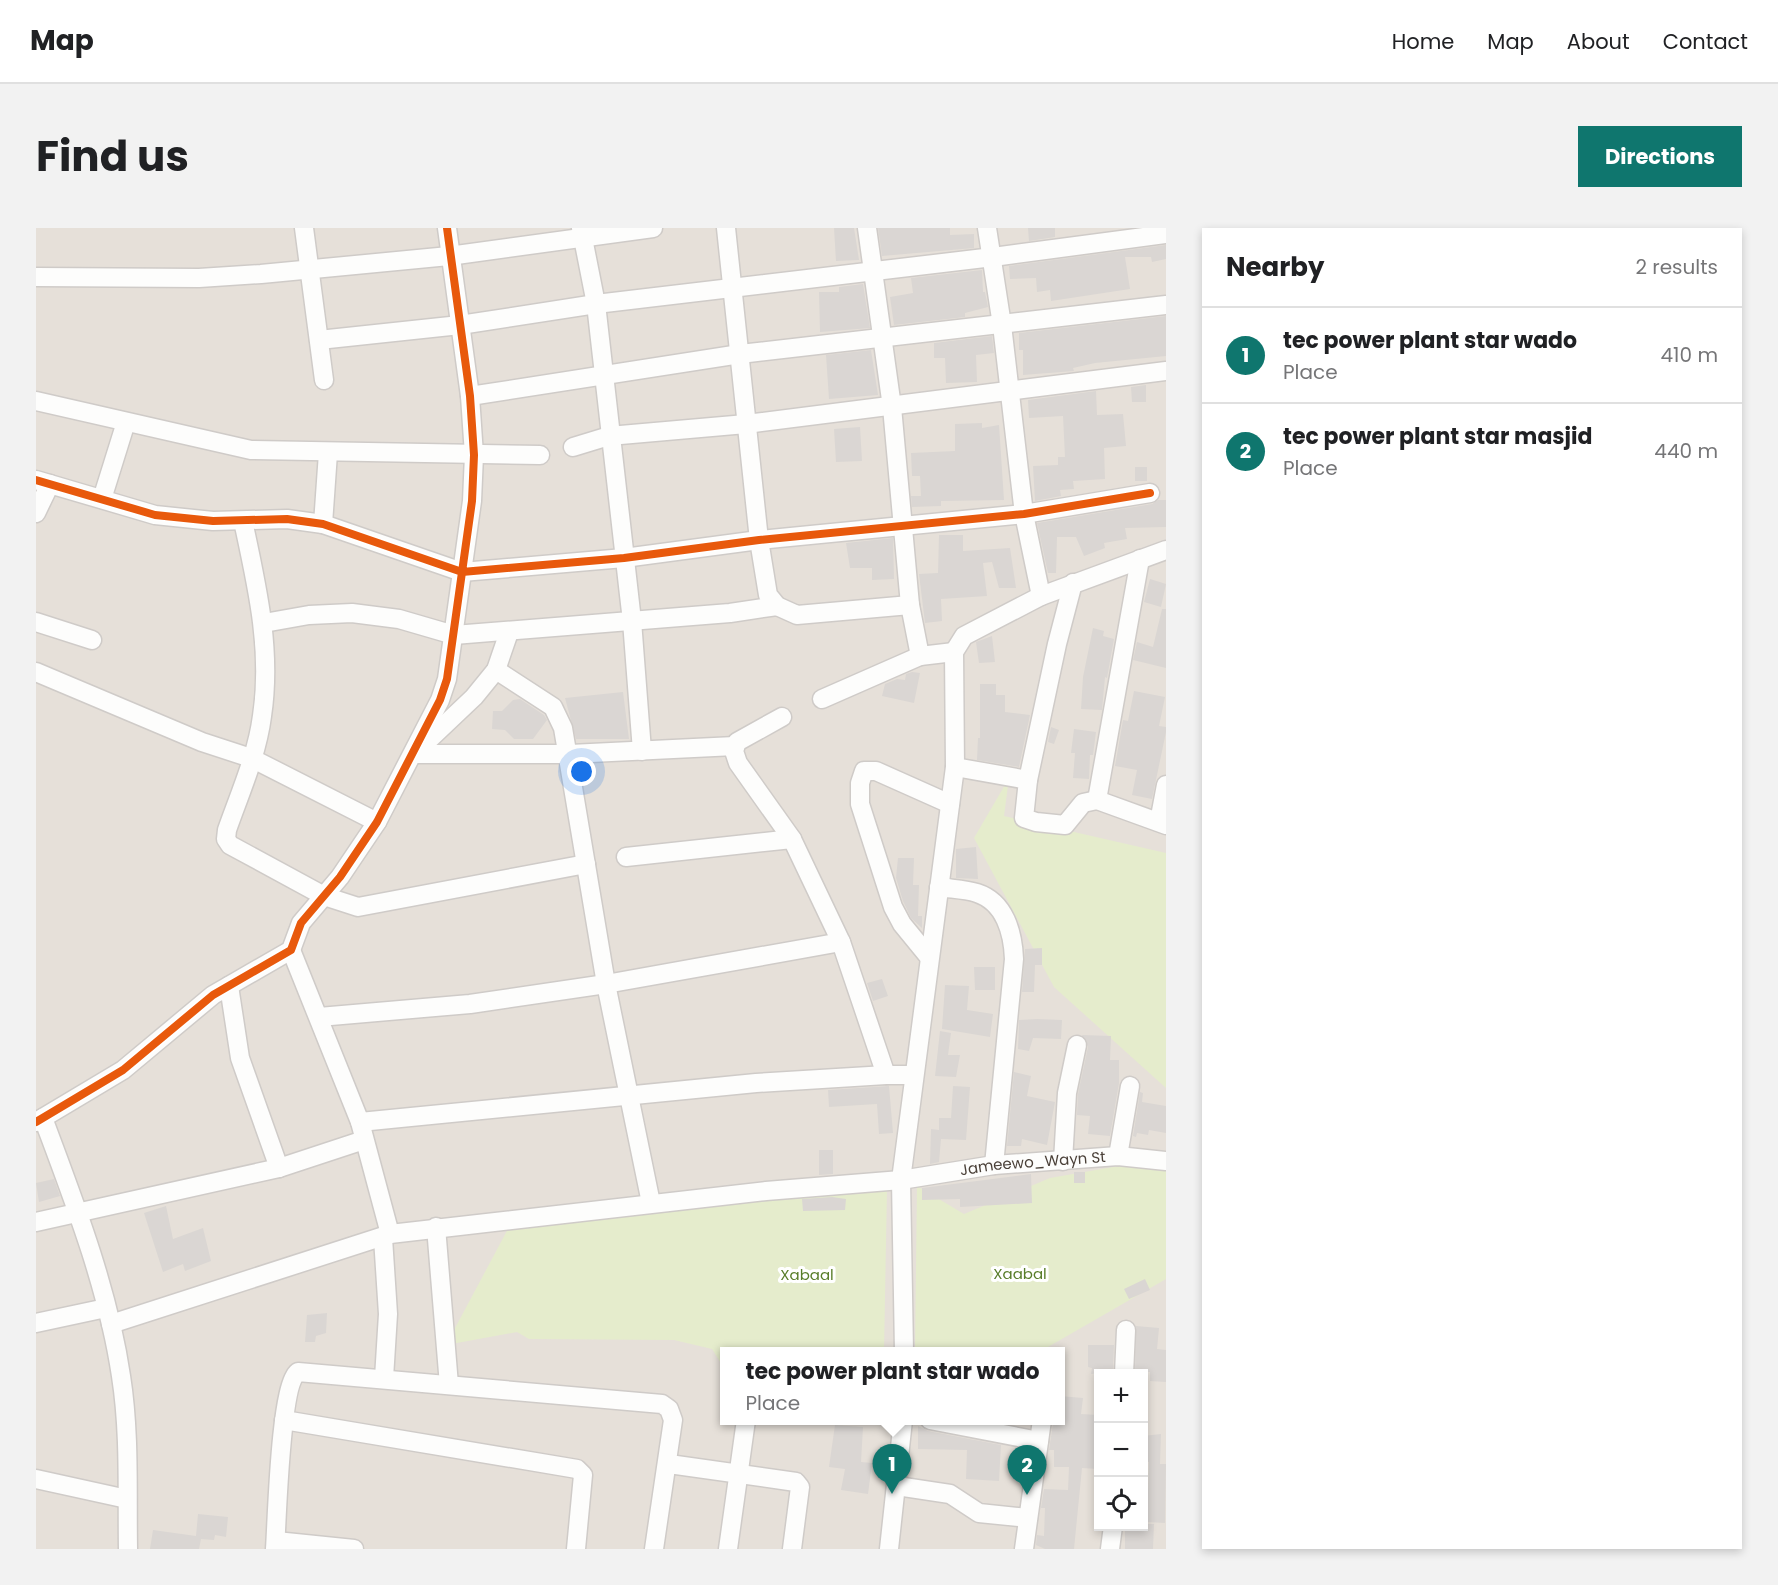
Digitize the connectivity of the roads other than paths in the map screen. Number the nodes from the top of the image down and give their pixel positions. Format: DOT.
graph roads {
  1 [pos="304,228"];
  2 [pos="447,228"];
  3 [pos="653,228"];
  4 [pos="726,228"];
  5 [pos="867,228"];
  6 [pos="987,228"];
  7 [pos="582,233"];
  8 [pos="1166,234"];
  9 [pos="449,256"];
  10 [pos="993,257"];
  11 [pos="309,268"];
  12 [pos="874,271"];
  13 [pos="36,277"];
  14 [pos="731,286"];
  15 [pos="596,304"];
  16 [pos="1166,305"];
  17 [pos="460,325"];
  18 [pos="1002,325"];
  19 [pos="883,337"];
  20 [pos="319,340"];
  21 [pos="740,354"];
  22 [pos="1166,371"];
  23 [pos="604,375"];
  24 [pos="324,380"];
  25 [pos="1011,392"];
  26 [pos="470,396"];
  27 [pos="36,402"];
  28 [pos="891,407"];
  29 [pos="126,422"];
  30 [pos="746,424"];
  31 [pos="609,436"];
  32 [pos="573,447"];
  33 [pos="328,453"];
  34 [pos="474,455"];
  35 [pos="540,455"];
  36 [pos="43,482"];
  37 [pos="1150,493"];
  38 [pos="102,499"];
  39 [pos="36,513"];
  40 [pos="1024,513"];
  41 [pos="243,521"];
  42 [pos="323,524"];
  43 [pos="903,526"];
  44 [pos="759,540"];
  45 [pos="1166,550"];
  46 [pos="624,558"];
  47 [pos="1140,559"];
  48 [pos="462,572"];
  49 [pos="1073,583"];
  50 [pos="1041,596"];
  51 [pos="910,605"];
  52 [pos="777,606"];
  53 [pos="36,621"];
  54 [pos="632,621"];
  55 [pos="264,623"];
  56 [pos="509,632"];
  57 [pos="454,635"];
  58 [pos="92,640"];
  59 [pos="954,652"];
  60 [pos="920,656"];
  61 [pos="496,670"];
  62 [pos="36,672"];
  63 [pos="822,699"];
  64 [pos="782,717"];
  65 [pos="735,746"];
  66 [pos="642,751"];
  67 [pos="413,754"];
  68 [pos="570,754"];
  69 [pos="251,758"];
  70 [pos="955,766"];
  71 [pos="1028,780"];
  72 [pos="1166,785"];
  73 [pos="1097,800"];
  74 [pos="950,804"];
  75 [pos="378,822"];
  76 [pos="1162,824"];
  77 [pos="792,838"];
  78 [pos="626,857"];
  79 [pos="586,864"];
  80 [pos="939,887"];
  81 [pos="324,896"];
  82 [pos="841,942"];
  83 [pos="291,950"];
  84 [pos="929,957"];
  85 [pos="606,984"];
  86 [pos="229,986"];
  87 [pos="320,1017"];
  88 [pos="1077,1045"];
  89 [pos="886,1075"];
  90 [pos="914,1075"];
  91 [pos="1130,1086"];
  92 [pos="629,1095"];
  93 [pos="40,1120"];
  94 [pos="362,1131"];
  95 [pos="1118,1156"];
  96 [pos="1062,1161"];
  97 [pos="1166,1161"];
  98 [pos="994,1166"];
  99 [pos="279,1168"];
  100 [pos="901,1180"];
  101 [pos="651,1203"];
  102 [pos="77,1213"];
  103 [pos="36,1222"];
  104 [pos="436,1227"];
  105 [pos="387,1236"];
  106 [pos="109,1316"];
  107 [pos="36,1323"];
  108 [pos="1126,1330"];
  109 [pos="904,1347"];
  110 [pos="1124,1369"];
  111 [pos="384,1378"];
  112 [pos="449,1385"];
  113 [pos="284,1419"];
  114 [pos="745,1425"];
  115 [pos="903,1425"];
  116 [pos="956,1425"];
  117 [pos="1041,1425"];
  118 [pos="1039,1441"];
  119 [pos="669,1464"];
  120 [pos="738,1474"];
  121 [pos="36,1479"];
  122 [pos="897,1486"];
  123 [pos="127,1499"];
  124 [pos="1028,1518"];
  125 [pos="1112,1531"];
  126 [pos="276,1545"];
  127 [pos="128,1549"];
  128 [pos="354,1549"];
  129 [pos="576,1549"];
  130 [pos="654,1549"];
  131 [pos="728,1549"];
  132 [pos="792,1549"];
  133 [pos="889,1549"];
  134 [pos="1024,1549"];
  135 [pos="1110,1549"];
  1 -- 11 [label="street"];
  2 -- 9 [label="street"];
  3 -- 7 [label="street"];
  4 -- 14 [label="street"];
  5 -- 12 [label="street"];
  6 -- 10 [label="street"];
  7 -- 9 [label="street"];
  7 -- 15 [label="street"];
  8 -- 10 [label="street"];
  9 -- 11 [label="street"];
  9 -- 17 [label="street"];
  10 -- 12 [label="street"];
  10 -- 18 [label="street"];
  11 -- 13 [label="street"];
  11 -- 20 [label="street"];
  12 -- 14 [label="street"];
  12 -- 19 [label="street"];
  14 -- 15 [label="street"];
  14 -- 21 [label="street"];
  15 -- 17 [label="street"];
  15 -- 23 [label="street"];
  16 -- 18 [label="street"];
  17 -- 20 [label="street"];
  17 -- 26 [label="street"];
  18 -- 19 [label="street"];
  18 -- 25 [label="street"];
  19 -- 21 [label="street"];
  19 -- 28 [label="street"];
  20 -- 24 [label="street"];
  21 -- 23 [label="street"];
  21 -- 30 [label="street"];
  22 -- 25 [label="street"];
  23 -- 26 [label="street"];
  23 -- 31 [label="street"];
  25 -- 28 [label="street"];
  25 -- 40 [label="street"];
  26 -- 34 [label="street"];
  27 -- 29 [label="street"];
  28 -- 30 [label="street"];
  28 -- 43 [label="street"];
  29 -- 33 [label="street"];
  29 -- 38 [label="street"];
  30 -- 31 [label="street"];
  30 -- 44 [label="street"];
  31 -- 32 [label="street"];
  31 -- 46 [label="street"];
  33 -- 34 [label="street"];
  33 -- 42 [label="street"];
  34 -- 35 [label="street"];
  34 -- 48 [label="street"];
  36 -- 38 [label="street"];
  36 -- 39 [label="street"];
  37 -- 40 [label="street"];
  38 -- 41 [label="street"];
  40 -- 43 [label="street"];
  40 -- 50 [label="street"];
  41 -- 42 [label="street"];
  41 -- 55 [label="street"];
  42 -- 48 [label="street"];
  43 -- 44 [label="street"];
  43 -- 51 [label="street"];
  44 -- 46 [label="street"];
  44 -- 52 [label="street"];
  45 -- 47 [label="street"];
  46 -- 48 [label="street"];
  46 -- 54 [label="street"];
  47 -- 49 [label="street"];
  47 -- 73 [label="street"];
  48 -- 57 [label="street"];
  49 -- 50 [label="street"];
  49 -- 71 [label="street"];
  50 -- 59 [label="street"];
  51 -- 52 [label="street"];
  51 -- 60 [label="street"];
  52 -- 54 [label="street"];
  53 -- 58 [label="street"];
  54 -- 56 [label="street"];
  54 -- 66 [label="street"];
  55 -- 57 [label="street"];
  55 -- 69 [label="street"];
  56 -- 57 [label="street"];
  56 -- 61 [label="street"];
  57 -- 67 [label="street"];
  59 -- 60 [label="street"];
  59 -- 70 [label="street"];
  60 -- 63 [label="street"];
  61 -- 67 [label="street"];
  61 -- 68 [label="street"];
  62 -- 69 [label="street"];
  64 -- 65 [label="street"];
  65 -- 66 [label="street"];
  65 -- 77 [label="street"];
  66 -- 68 [label="street"];
  67 -- 68 [label="street"];
  67 -- 75 [label="street"];
  68 -- 79 [label="street"];
  69 -- 75 [label="street"];
  69 -- 81 [label="street"];
  70 -- 71 [label="street"];
  70 -- 74 [label="street"];
  71 -- 73 [label="street"];
  72 -- 76 [label="street"];
  73 -- 76 [label="street"];
  74 -- 80 [label="street"];
  74 -- 84 [label="street"];
  75 -- 81 [label="street"];
  77 -- 78 [label="street"];
  77 -- 82 [label="street"];
  79 -- 81 [label="street"];
  79 -- 85 [label="street"];
  80 -- 84 [label="street"];
  80 -- 98 [label="street"];
  81 -- 83 [label="street"];
  82 -- 85 [label="street"];
  82 -- 89 [label="street"];
  83 -- 86 [label="street"];
  83 -- 87 [label="street"];
  84 -- 90 [label="street"];
  85 -- 87 [label="street"];
  85 -- 92 [label="street"];
  86 -- 93 [label="street"];
  86 -- 99 [label="street"];
  87 -- 94 [label="street"];
  88 -- 96 [label="street"];
  89 -- 90 [label="street"];
  89 -- 92 [label="street"];
  90 -- 100 [label="street"];
  91 -- 95 [label="street"];
  92 -- 94 [label="street"];
  92 -- 101 [label="street"];
  93 -- 102 [label="street"];
  94 -- 99 [label="street"];
  94 -- 105 [label="street"];
  95 -- 96 [label="street, Jameewo_Wayn St"];
  95 -- 97 [label="street, Jameewo_Wayn St"];
  96 -- 98 [label="street, Jameewo_Wayn St"];
  98 -- 100 [label="street, Jameewo_Wayn St"];
  99 -- 102 [label="street"];
  100 -- 101 [label="street, Jameewo_Wayn St"];
  100 -- 109 [label="street"];
  101 -- 104 [label="street, Jameewo_Wayn St"];
  102 -- 103 [label="street"];
  102 -- 106 [label="street"];
  104 -- 105 [label="street, Jameewo_Wayn St"];
  104 -- 112 [label="street"];
  105 -- 106 [label="street, Jameewo_Wayn St"];
  105 -- 111 [label="street"];
  106 -- 107 [label="street, Jameewo_Wayn St"];
  106 -- 123 [label="street"];
  108 -- 110 [label="street"];
  111 -- 112 [label="street"];
  111 -- 113 [label="street"];
  112 -- 119 [label="street"];
  113 -- 126 [label="street"];
  113 -- 129 [label="street"];
  114 -- 120 [label="street"];
  115 -- 122 [label="street"];
  116 -- 118 [label="street"];
  117 -- 118 [label="street"];
  118 -- 124 [label="street"];
  119 -- 120 [label="street"];
  119 -- 130 [label="street"];
  120 -- 131 [label="street"];
  120 -- 132 [label="street"];
  121 -- 123 [label="street"];
  122 -- 124 [label="street"];
  122 -- 133 [label="street"];
  123 -- 127 [label="street"];
  124 -- 134 [label="street"];
  125 -- 135 [label="street"];
  126 -- 128 [label="street"];
}
